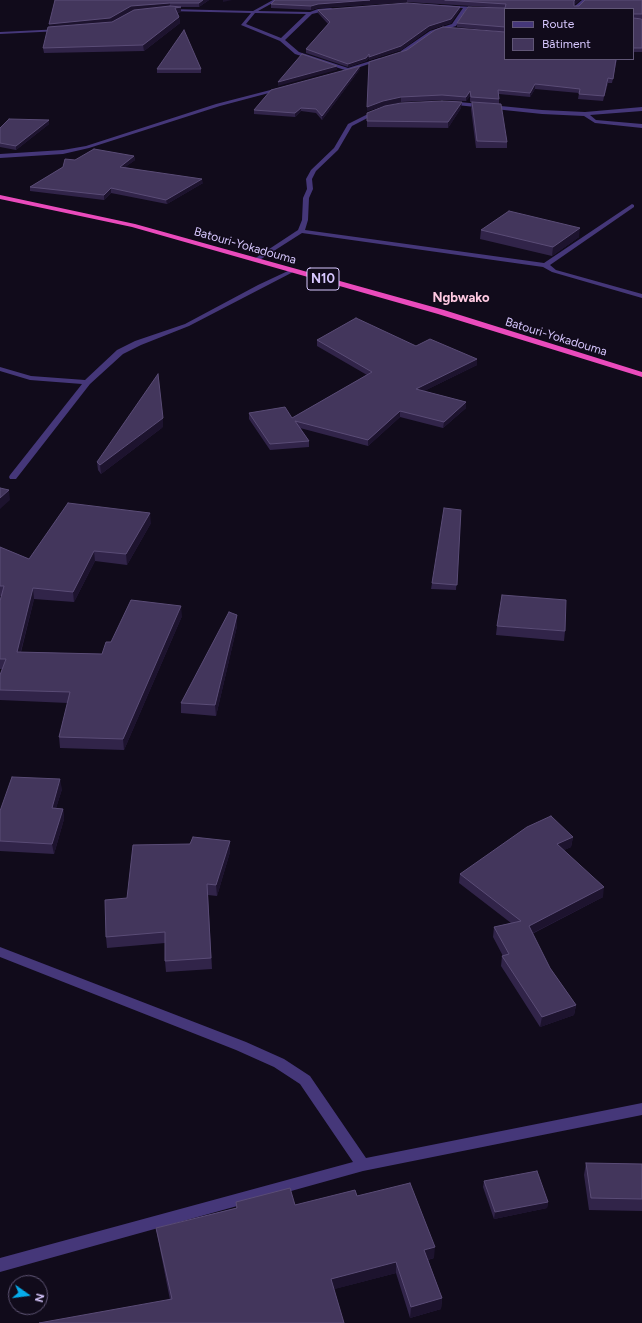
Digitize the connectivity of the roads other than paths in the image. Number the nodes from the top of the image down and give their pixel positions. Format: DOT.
graph roads {
  1 [pos="276,0"];
  2 [pos="584,0"];
  3 [pos="421,5"];
  4 [pos="466,7"];
  5 [pos="474,7"];
  6 [pos="335,8"];
  7 [pos="577,8"];
  8 [pos="163,10"];
  9 [pos="256,10"];
  10 [pos="310,13"];
  11 [pos="443,28"];
  12 [pos="63,30"];
  13 [pos="458,30"];
  14 [pos="0,33"];
  15 [pos="282,40"];
  16 [pos="399,54"];
  17 [pos="387,58"];
  18 [pos="348,70"];
  19 [pos="340,72"];
  20 [pos="287,87"];
  21 [pos="442,103"];
  22 [pos="389,107"];
  23 [pos="642,109"];
  24 [pos="585,114"];
  25 [pos="642,126"];
  26 [pos="0,156"];
  27 [pos="0,197"];
  28 [pos="632,206"];
  29 [pos="301,231"];
  30 [pos="256,260"];
  31 [pos="544,265"];
  32 [pos="292,271"];
  33 [pos="642,296"];
  34 [pos="0,369"];
  35 [pos="642,375"];
  36 [pos="87,382"];
  37 [pos="13,477"];
  38 [pos="0,952"];
  39 [pos="642,1109"];
  40 [pos="363,1165"];
  41 [pos="0,1265"];
  1 -- 9 [label="street"];
  2 -- 7 [label="street"];
  3 -- 4 [label="street"];
  4 -- 5 [label="street"];
  4 -- 11 [label="street"];
  6 -- 10 [label="street"];
  8 -- 9 [label="street"];
  9 -- 10 [label="street"];
  9 -- 15 [label="street"];
  10 -- 15 [label="street"];
  11 -- 13 [label="street"];
  11 -- 16 [label="street"];
  12 -- 14 [label="street"];
  15 -- 18 [label="street"];
  17 -- 18 [label="street"];
  18 -- 19 [label="street"];
  20 -- 26 [label="street"];
  21 -- 24 [label="street"];
  22 -- 29 [label="street"];
  23 -- 24 [label="street"];
  24 -- 25 [label="street"];
  27 -- 30 [label="highway, Batouri-Yokadouma / N10"];
  28 -- 31 [label="street"];
  29 -- 30 [label="street"];
  29 -- 31 [label="street"];
  30 -- 32 [label="highway, Batouri-Yokadouma / N10"];
  31 -- 33 [label="street"];
  32 -- 35 [label="highway, Batouri-Yokadouma / N10"];
  32 -- 36 [label="street"];
  34 -- 36 [label="street"];
  36 -- 37 [label="street"];
  38 -- 40 [label="street"];
  39 -- 40 [label="street"];
  40 -- 41 [label="street"];
}
